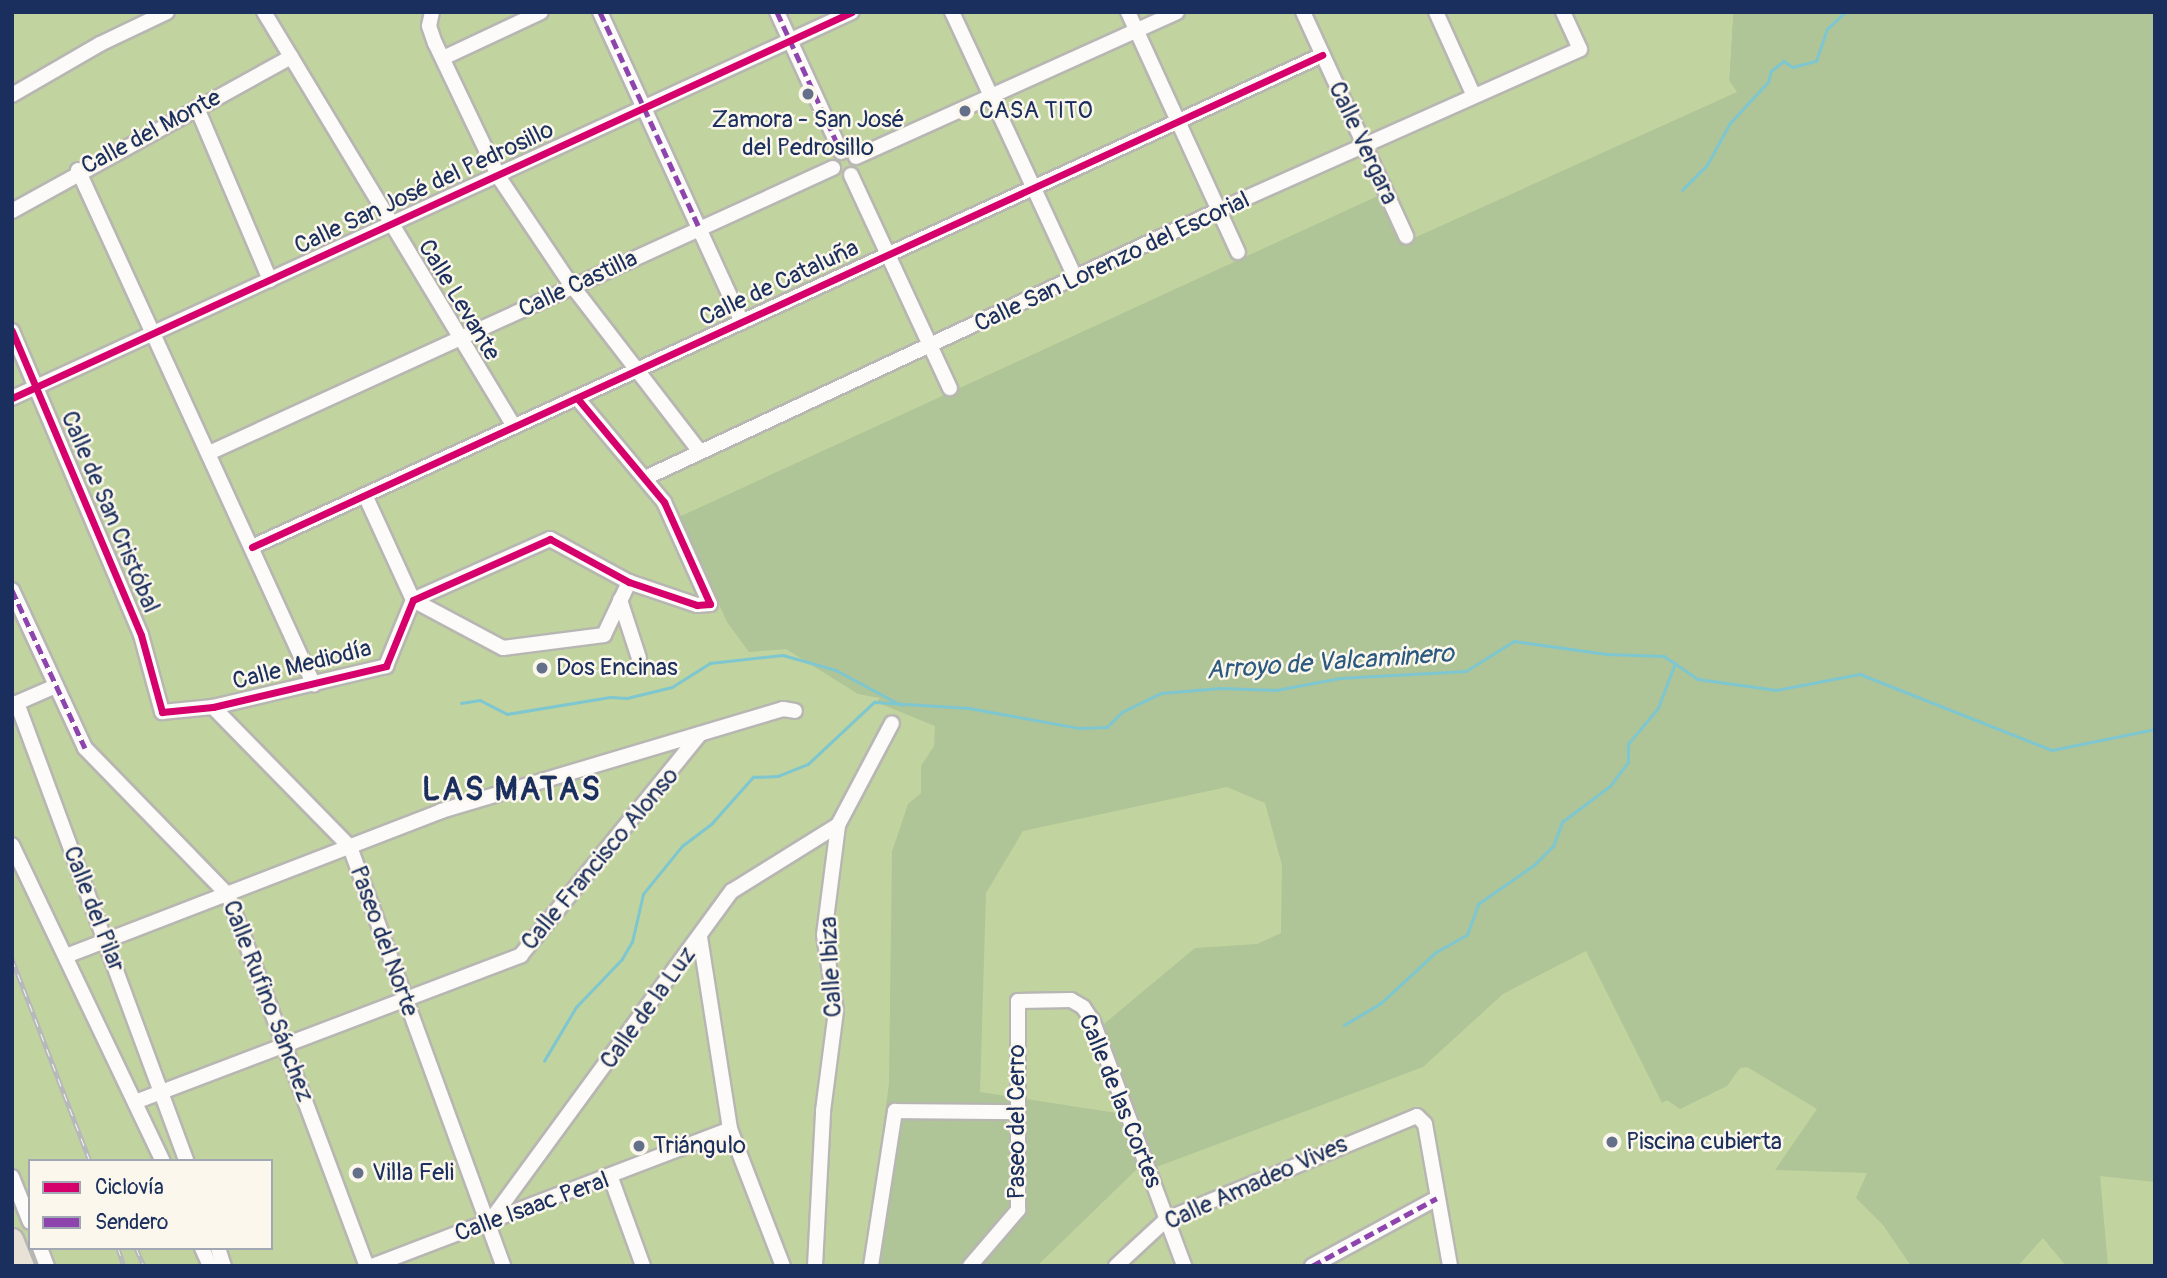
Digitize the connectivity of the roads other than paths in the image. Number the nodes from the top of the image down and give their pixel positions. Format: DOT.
graph roads {
  1 [pos="167,12"];
  2 [pos="264,12"];
  3 [pos="432,12"];
  4 [pos="541,12"];
  5 [pos="600,12"];
  6 [pos="776,12"];
  7 [pos="852,12"];
  8 [pos="952,12"];
  9 [pos="1128,12"];
  10 [pos="1177,12"];
  11 [pos="1303,12"];
  12 [pos="1436,12"];
  13 [pos="1563,12"];
  14 [pos="1137,31"];
  15 [pos="790,41"];
  16 [pos="1322,55"];
  17 [pos="291,57"];
  18 [pos="443,58"];
  19 [pos="12,95"];
  20 [pos="1475,96"];
  21 [pos="991,97"];
  22 [pos="197,108"];
  23 [pos="645,108"];
  24 [pos="1177,120"];
  25 [pos="1365,144"];
  26 [pos="841,152"];
  27 [pos="856,157"];
  28 [pos="833,168"];
  29 [pos="78,170"];
  30 [pos="850,175"];
  31 [pos="498,176"];
  32 [pos="1032,189"];
  33 [pos="1219,210"];
  34 [pos="12,211"];
  35 [pos="392,225"];
  36 [pos="700,229"];
  37 [pos="1406,236"];
  38 [pos="1238,252"];
  39 [pos="887,254"];
  40 [pos="1076,279"];
  41 [pos="270,280"];
  42 [pos="572,286"];
  43 [pos="742,322"];
  44 [pos="12,331"];
  45 [pos="153,333"];
  46 [pos="461,339"];
  47 [pos="931,347"];
  48 [pos="638,370"];
  49 [pos="37,387"];
  50 [pos="950,388"];
  51 [pos="12,398"];
  52 [pos="578,399"];
  53 [pos="514,427"];
  54 [pos="700,452"];
  55 [pos="209,453"];
  56 [pos="646,478"];
  57 [pos="365,495"];
  58 [pos="252,547"];
  59 [pos="629,582"];
  60 [pos="12,590"];
  61 [pos="413,600"];
  62 [pos="620,600"];
  63 [pos="639,658"];
  64 [pos="314,684"];
  65 [pos="56,687"];
  66 [pos="14,704"];
  67 [pos="213,707"];
  68 [pos="794,711"];
  69 [pos="892,723"];
  70 [pos="700,734"];
  71 [pos="838,825"];
  72 [pos="12,845"];
  73 [pos="350,847"];
  74 [pos="228,895"];
  75 [pos="700,937"];
  76 [pos="106,941"];
  77 [pos="66,956"];
  78 [pos="407,1001"];
  79 [pos="1018,1001"];
  80 [pos="285,1049"];
  81 [pos="162,1092"];
  82 [pos="137,1107"];
  83 [pos="1017,1112"];
  84 [pos="169,1115"];
  85 [pos="730,1129"];
  86 [pos="162,1159"];
  87 [pos="185,1159"];
  88 [pos="12,1177"];
  89 [pos="611,1178"];
  90 [pos="1437,1198"];
  91 [pos="28,1217"];
  92 [pos="1167,1219"];
  93 [pos="488,1224"];
  94 [pos="12,1239"];
  95 [pos="203,1250"];
  96 [pos="23,1266"];
  97 [pos="210,1266"];
  98 [pos="369,1266"];
  99 [pos="503,1266"];
  100 [pos="643,1266"];
  101 [pos="783,1266"];
  102 [pos="814,1266"];
  103 [pos="871,1266"];
  104 [pos="970,1266"];
  105 [pos="1116,1266"];
  106 [pos="1184,1266"];
  107 [pos="1312,1266"];
  108 [pos="1451,1266"];
  1 -- 19 [label="street"];
  2 -- 17 [label="street, Calle Levante"];
  3 -- 18 [label="street"];
  4 -- 18 [label="street"];
  5 -- 23 [label="street"];
  6 -- 15 [label="street"];
  7 -- 15 [label="street, Calle San José del Pedrosillo"];
  8 -- 21 [label="street"];
  9 -- 14 [label="street"];
  10 -- 14 [label="street"];
  11 -- 16 [label="street, Calle Vergara"];
  12 -- 20 [label="street"];
  13 -- 20 [label="street, Calle San Lorenzo del Escorial"];
  14 -- 21 [label="street"];
  14 -- 24 [label="street"];
  15 -- 23 [label="street, Calle San José del Pedrosillo"];
  15 -- 26 [label="street"];
  16 -- 24 [label="street, Calle de Cataluña"];
  16 -- 25 [label="street, Calle Vergara"];
  17 -- 22 [label="street, Calle del Monte"];
  17 -- 35 [label="street, Calle Levante"];
  18 -- 31 [label="street"];
  20 -- 25 [label="street, Calle San Lorenzo del Escorial"];
  21 -- 27 [label="street"];
  21 -- 32 [label="street"];
  22 -- 29 [label="street, Calle del Monte"];
  22 -- 41 [label="street"];
  23 -- 31 [label="street, Calle San José del Pedrosillo"];
  23 -- 36 [label="street"];
  24 -- 32 [label="street, Calle de Cataluña"];
  24 -- 33 [label="street"];
  25 -- 33 [label="street, Calle San Lorenzo del Escorial"];
  25 -- 37 [label="street, Calle Vergara"];
  26 -- 27 [label="street"];
  26 -- 28 [label="street"];
  27 -- 30 [label="street"];
  28 -- 30 [label="street"];
  28 -- 36 [label="street, Calle Castilla"];
  29 -- 34 [label="street, Calle del Monte"];
  29 -- 45 [label="street"];
  30 -- 39 [label="street"];
  31 -- 35 [label="street, Calle San José del Pedrosillo"];
  31 -- 42 [label="street"];
  32 -- 39 [label="street, Calle de Cataluña"];
  32 -- 40 [label="street"];
  33 -- 38 [label="street"];
  33 -- 40 [label="street, Calle San Lorenzo del Escorial"];
  35 -- 41 [label="street, Calle San José del Pedrosillo"];
  35 -- 46 [label="street, Calle Levante"];
  36 -- 42 [label="street, Calle Castilla"];
  36 -- 43 [label="street"];
  39 -- 43 [label="street, Calle de Cataluña"];
  39 -- 47 [label="street"];
  40 -- 47 [label="street, Calle San Lorenzo del Escorial"];
  41 -- 45 [label="street, Calle San José del Pedrosillo"];
  42 -- 46 [label="street, Calle Castilla"];
  42 -- 48 [label="street"];
  43 -- 48 [label="street, Calle de Cataluña"];
  44 -- 49 [label="street, Calle de San Cristóbal"];
  45 -- 49 [label="street, Calle San José del Pedrosillo"];
  45 -- 55 [label="street"];
  46 -- 53 [label="street, Calle Levante"];
  46 -- 55 [label="street, Calle Castilla"];
  47 -- 50 [label="street"];
  47 -- 54 [label="street, Calle San Lorenzo del Escorial"];
  48 -- 52 [label="street, Calle de Cataluña"];
  48 -- 54 [label="street"];
  49 -- 51 [label="street, Calle San José del Pedrosillo"];
  49 -- 67 [label="street, Calle de San Cristóbal"];
  52 -- 53 [label="street, Calle de Cataluña"];
  52 -- 56 [label="street"];
  53 -- 57 [label="street, Calle de Cataluña"];
  54 -- 56 [label="street, Calle San Lorenzo del Escorial"];
  55 -- 58 [label="street"];
  56 -- 59 [label="street"];
  57 -- 58 [label="street, Calle de Cataluña"];
  57 -- 61 [label="street"];
  58 -- 64 [label="street"];
  59 -- 61 [label="street"];
  59 -- 62 [label="street"];
  60 -- 65 [label="street, Calle Rufino Sánchez"];
  61 -- 62 [label="street"];
  61 -- 64 [label="street, Calle Mediodía"];
  62 -- 63 [label="street"];
  64 -- 67 [label="street, Calle Mediodía"];
  65 -- 66 [label="street"];
  65 -- 74 [label="street, Calle Rufino Sánchez"];
  66 -- 76 [label="street, Calle del Pilar"];
  67 -- 73 [label="street, Paseo del Norte"];
  68 -- 70 [label="street"];
  69 -- 71 [label="street, Calle Ibiza"];
  70 -- 73 [label="street"];
  70 -- 78 [label="street, Calle Francisco Alonso"];
  71 -- 75 [label="street, Calle de la Luz"];
  71 -- 102 [label="street, Calle Ibiza"];
  72 -- 77 [label="street"];
  73 -- 74 [label="street"];
  73 -- 78 [label="street, Paseo del Norte"];
  74 -- 76 [label="street"];
  74 -- 80 [label="street, Calle Rufino Sánchez"];
  75 -- 85 [label="street"];
  75 -- 93 [label="street, Calle de la Luz"];
  76 -- 77 [label="street"];
  76 -- 81 [label="street, Calle del Pilar"];
  77 -- 82 [label="street"];
  78 -- 80 [label="street, Calle Francisco Alonso"];
  78 -- 93 [label="street, Paseo del Norte"];
  79 -- 83 [label="street, Paseo del Cerro"];
  79 -- 92 [label="street, Calle de las Cortes"];
  80 -- 81 [label="street, Calle Francisco Alonso"];
  80 -- 98 [label="street, Calle Rufino Sánchez"];
  81 -- 82 [label="street, Calle Francisco Alonso"];
  81 -- 84 [label="street, Calle del Pilar"];
  82 -- 84 [label="street"];
  82 -- 86 [label="street"];
  83 -- 103 [label="street"];
  83 -- 104 [label="street, Paseo del Cerro"];
  84 -- 87 [label="street, Calle del Pilar"];
  85 -- 89 [label="street, Calle Isaac Peral"];
  85 -- 101 [label="street"];
  88 -- 91 [label="street"];
  89 -- 93 [label="street, Calle Isaac Peral"];
  89 -- 100 [label="street"];
  90 -- 92 [label="street, Calle Amadeo Vives"];
  90 -- 107 [label="street"];
  90 -- 108 [label="street"];
  92 -- 105 [label="street, Calle Amadeo Vives"];
  92 -- 106 [label="street"];
  93 -- 98 [label="street, Calle Isaac Peral"];
  93 -- 99 [label="street, Paseo del Norte"];
  94 -- 96 [label="highway"];
  95 -- 97 [label="street"];
}
